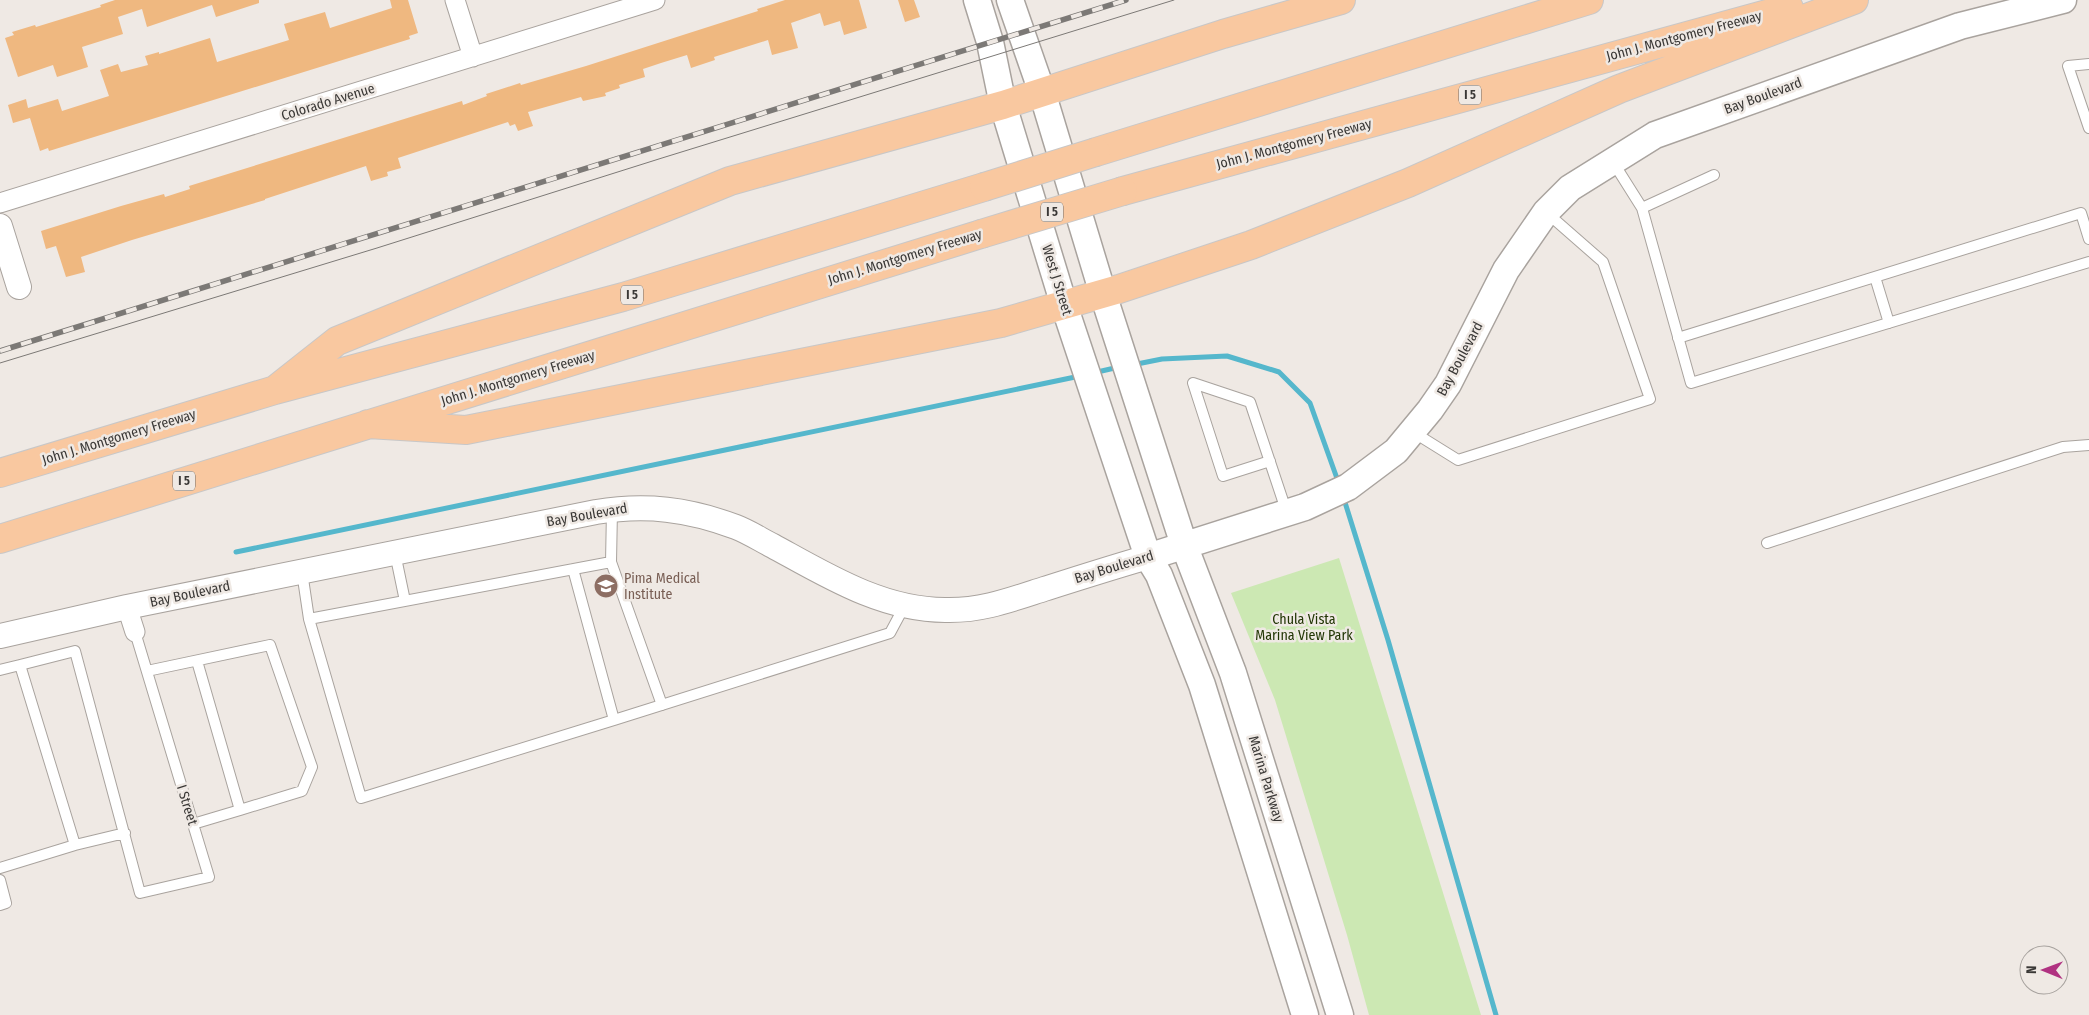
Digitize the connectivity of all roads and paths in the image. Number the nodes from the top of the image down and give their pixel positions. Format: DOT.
graph roads {
  1 [pos="455,0"];
  2 [pos="655,0"];
  3 [pos="977,0"];
  4 [pos="1010,0"];
  5 [pos="1341,0"];
  6 [pos="1589,0"];
  7 [pos="1817,0"];
  8 [pos="1854,0"];
  9 [pos="2062,0"];
  10 [pos="474,57"];
  11 [pos="2089,64"];
  12 [pos="1042,92"];
  13 [pos="2085,104"];
  14 [pos="1003,106"];
  15 [pos="2089,128"];
  16 [pos="1613,161"];
  17 [pos="1714,175"];
  18 [pos="0,203"];
  19 [pos="1642,208"];
  20 [pos="1546,212"];
  21 [pos="2085,212"];
  22 [pos="0,226"];
  23 [pos="2089,239"];
  24 [pos="2089,262"];
  25 [pos="1875,277"];
  26 [pos="19,287"];
  27 [pos="1102,294"];
  28 [pos="1064,305"];
  29 [pos="1889,323"];
  30 [pos="1678,338"];
  31 [pos="276,390"];
  32 [pos="368,424"];
  33 [pos="1413,432"];
  34 [pos="2089,444"];
  35 [pos="1270,461"];
  36 [pos="0,473"];
  37 [pos="612,509"];
  38 [pos="1288,514"];
  39 [pos="0,538"];
  40 [pos="1767,543"];
  41 [pos="1184,545"];
  42 [pos="395,553"];
  43 [pos="1148,557"];
  44 [pos="611,562"];
  45 [pos="573,569"];
  46 [pos="302,572"];
  47 [pos="405,601"];
  48 [pos="905,605"];
  49 [pos="127,607"];
  50 [pos="309,619"];
  51 [pos="135,632"];
  52 [pos="0,636"];
  53 [pos="196,661"];
  54 [pos="20,665"];
  55 [pos="0,670"];
  56 [pos="147,671"];
  57 [pos="662,705"];
  58 [pos="614,720"];
  59 [pos="240,810"];
  60 [pos="193,824"];
  61 [pos="125,833"];
  62 [pos="75,845"];
  63 [pos="0,868"];
  64 [pos="0,880"];
  65 [pos="0,905"];
  66 [pos="1305,1015"];
  67 [pos="1340,1015"];
  1 -- 10 [label="street"];
  2 -- 10 [label="street, Colorado Avenue"];
  3 -- 14 [label="main road, West J Street"];
  4 -- 12 [label="main road"];
  5 -- 12 [label="highway"];
  6 -- 31 [label="highway, John J. Montgomery Freeway / I 5, bridge"];
  7 -- 32 [label="highway, John J. Montgomery Freeway / I 5, bridge"];
  8 -- 27 [label="highway"];
  9 -- 16 [label="main road, Bay Boulevard"];
  10 -- 18 [label="street, Colorado Avenue"];
  11 -- 13 [label="lane"];
  12 -- 14 [label="highway"];
  12 -- 27 [label="main road"];
  13 -- 15 [label="lane"];
  14 -- 28 [label="main road, West J Street"];
  14 -- 31 [label="highway"];
  16 -- 19 [label="lane"];
  16 -- 20 [label="main road, Bay Boulevard"];
  17 -- 19 [label="lane"];
  19 -- 30 [label="lane"];
  20 -- 33 [label="main road, Bay Boulevard"];
  20 -- 33 [label="lane"];
  21 -- 23 [label="lane"];
  21 -- 25 [label="lane"];
  22 -- 26 [label="street"];
  24 -- 29 [label="lane"];
  25 -- 29 [label="lane"];
  25 -- 30 [label="lane"];
  27 -- 28 [label="highway"];
  27 -- 41 [label="main road"];
  28 -- 32 [label="highway"];
  28 -- 43 [label="main road, West J Street"];
  29 -- 30 [label="lane"];
  31 -- 36 [label="highway, John J. Montgomery Freeway / I 5"];
  32 -- 39 [label="highway, John J. Montgomery Freeway / I 5"];
  33 -- 38 [label="main road, Bay Boulevard"];
  34 -- 40 [label="lane"];
  35 -- 35 [label="lane"];
  35 -- 38 [label="lane"];
  37 -- 42 [label="street, Bay Boulevard"];
  37 -- 44 [label="lane"];
  37 -- 48 [label="street, Bay Boulevard"];
  38 -- 41 [label="main road, Bay Boulevard"];
  41 -- 43 [label="main road, Bay Boulevard"];
  41 -- 67 [label="main road, Marina Parkway"];
  42 -- 46 [label="street, Bay Boulevard"];
  42 -- 47 [label="lane"];
  43 -- 48 [label="street, Bay Boulevard"];
  43 -- 66 [label="main road"];
  44 -- 45 [label="lane"];
  44 -- 57 [label="lane"];
  45 -- 47 [label="lane"];
  45 -- 58 [label="lane"];
  46 -- 49 [label="street, Bay Boulevard"];
  46 -- 50 [label="lane"];
  47 -- 50 [label="lane"];
  48 -- 57 [label="lane"];
  49 -- 51 [label="street, I Street"];
  49 -- 52 [label="street, Bay Boulevard"];
  50 -- 58 [label="lane"];
  51 -- 56 [label="lane, I Street"];
  53 -- 56 [label="lane"];
  53 -- 59 [label="lane"];
  53 -- 59 [label="lane"];
  54 -- 55 [label="lane"];
  54 -- 61 [label="lane"];
  54 -- 62 [label="lane"];
  56 -- 60 [label="lane, I Street"];
  57 -- 58 [label="lane"];
  59 -- 60 [label="lane"];
  60 -- 61 [label="lane, I Street"];
  61 -- 62 [label="lane"];
  62 -- 63 [label="lane"];
  64 -- 65 [label="lane"];
}
